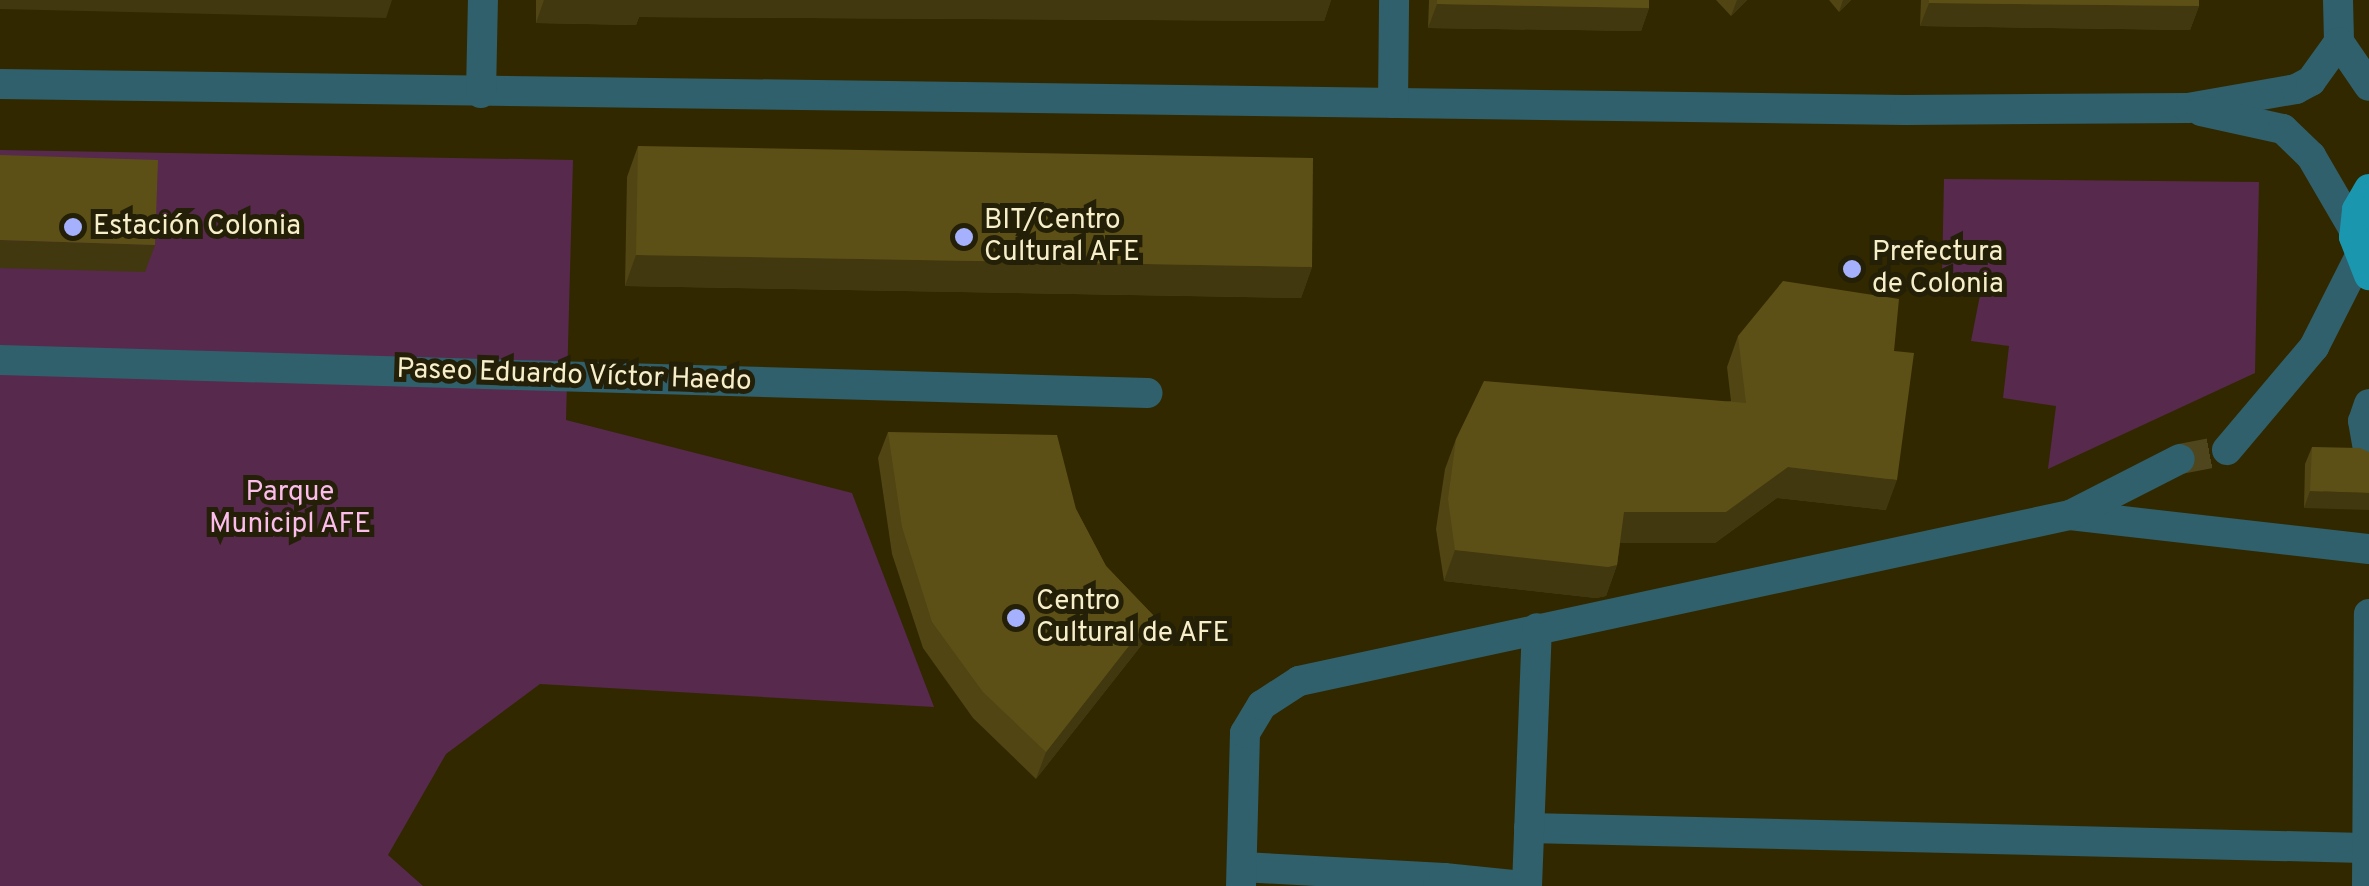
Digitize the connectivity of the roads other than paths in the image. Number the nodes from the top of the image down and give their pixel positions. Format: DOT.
graph roads {
  1 [pos="483,0"];
  2 [pos="1394,0"];
  3 [pos="2338,0"];
  4 [pos="2339,42"];
  5 [pos="0,84"];
  6 [pos="2369,86"];
  7 [pos="481,93"];
  8 [pos="1393,103"];
  9 [pos="2188,108"];
  10 [pos="2369,189"];
  11 [pos="2361,255"];
  12 [pos="0,360"];
  13 [pos="1148,392"];
  14 [pos="2369,404"];
  15 [pos="2227,450"];
  16 [pos="2369,454"];
  17 [pos="2180,459"];
  18 [pos="2070,515"];
  19 [pos="2369,549"];
  20 [pos="2369,614"];
  21 [pos="1537,628"];
  22 [pos="1530,828"];
  23 [pos="2364,848"];
  24 [pos="1241,876"];
  25 [pos="1441,882"];
  26 [pos="1525,886"];
  27 [pos="2367,886"];
  1 -- 7 [label="street"];
  2 -- 8 [label="street"];
  3 -- 4 [label="street"];
  4 -- 6 [label="street"];
  4 -- 9 [label="street"];
  5 -- 7 [label="street"];
  7 -- 8 [label="street"];
  8 -- 9 [label="street"];
  9 -- 11 [label="street"];
  10 -- 11 [label="main road"];
  11 -- 15 [label="street"];
  12 -- 13 [label="street, Paseo Eduardo Víctor Haedo"];
  14 -- 16 [label="street"];
  17 -- 18 [label="street"];
  18 -- 19 [label="street"];
  18 -- 21 [label="street"];
  20 -- 23 [label="street"];
  21 -- 22 [label="street"];
  21 -- 24 [label="street"];
  22 -- 23 [label="street"];
  22 -- 26 [label="street"];
  23 -- 27 [label="street"];
  24 -- 25 [label="street"];
  25 -- 26 [label="street"];
}
